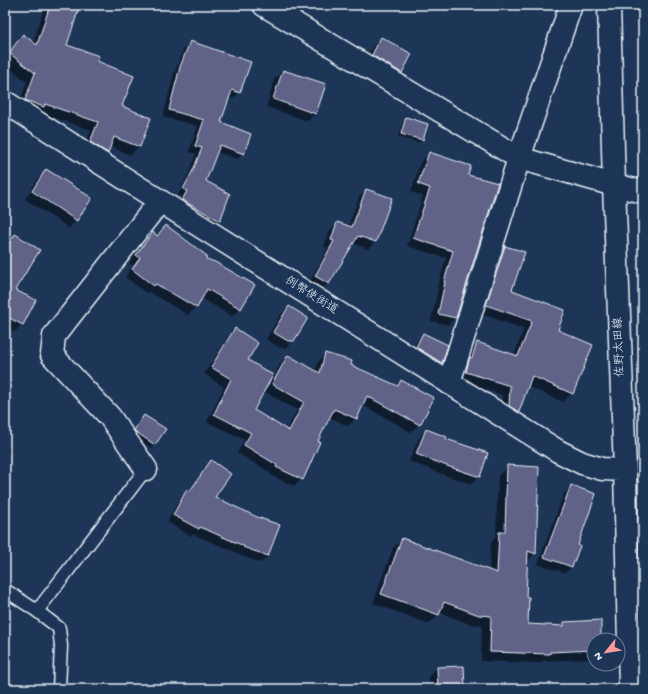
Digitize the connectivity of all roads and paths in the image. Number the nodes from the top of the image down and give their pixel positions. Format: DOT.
graph roads {
  1 [pos="264,5"];
  2 [pos="571,5"];
  3 [pos="609,5"];
  4 [pos="5,102"];
  5 [pos="519,158"];
  6 [pos="614,185"];
  7 [pos="643,192"];
  8 [pos="160,201"];
  9 [pos="449,383"];
  10 [pos="146,469"];
  11 [pos="624,470"];
  12 [pos="5,590"];
  13 [pos="37,611"];
  14 [pos="59,689"];
  15 [pos="630,689"];
  1 -- 5 [label="street"];
  2 -- 5 [label="street"];
  3 -- 6 [label="street, 佐野太田線"];
  4 -- 8 [label="street, 例幣使街道"];
  5 -- 6 [label="street"];
  5 -- 9 [label="street"];
  6 -- 7 [label="street"];
  6 -- 11 [label="street, 佐野太田線"];
  8 -- 9 [label="street, 例幣使街道"];
  8 -- 10 [label="street"];
  9 -- 11 [label="street, 例幣使街道"];
  10 -- 13 [label="lane"];
  11 -- 15 [label="street, 佐野太田線"];
  12 -- 13 [label="lane"];
  13 -- 14 [label="lane"];
}
